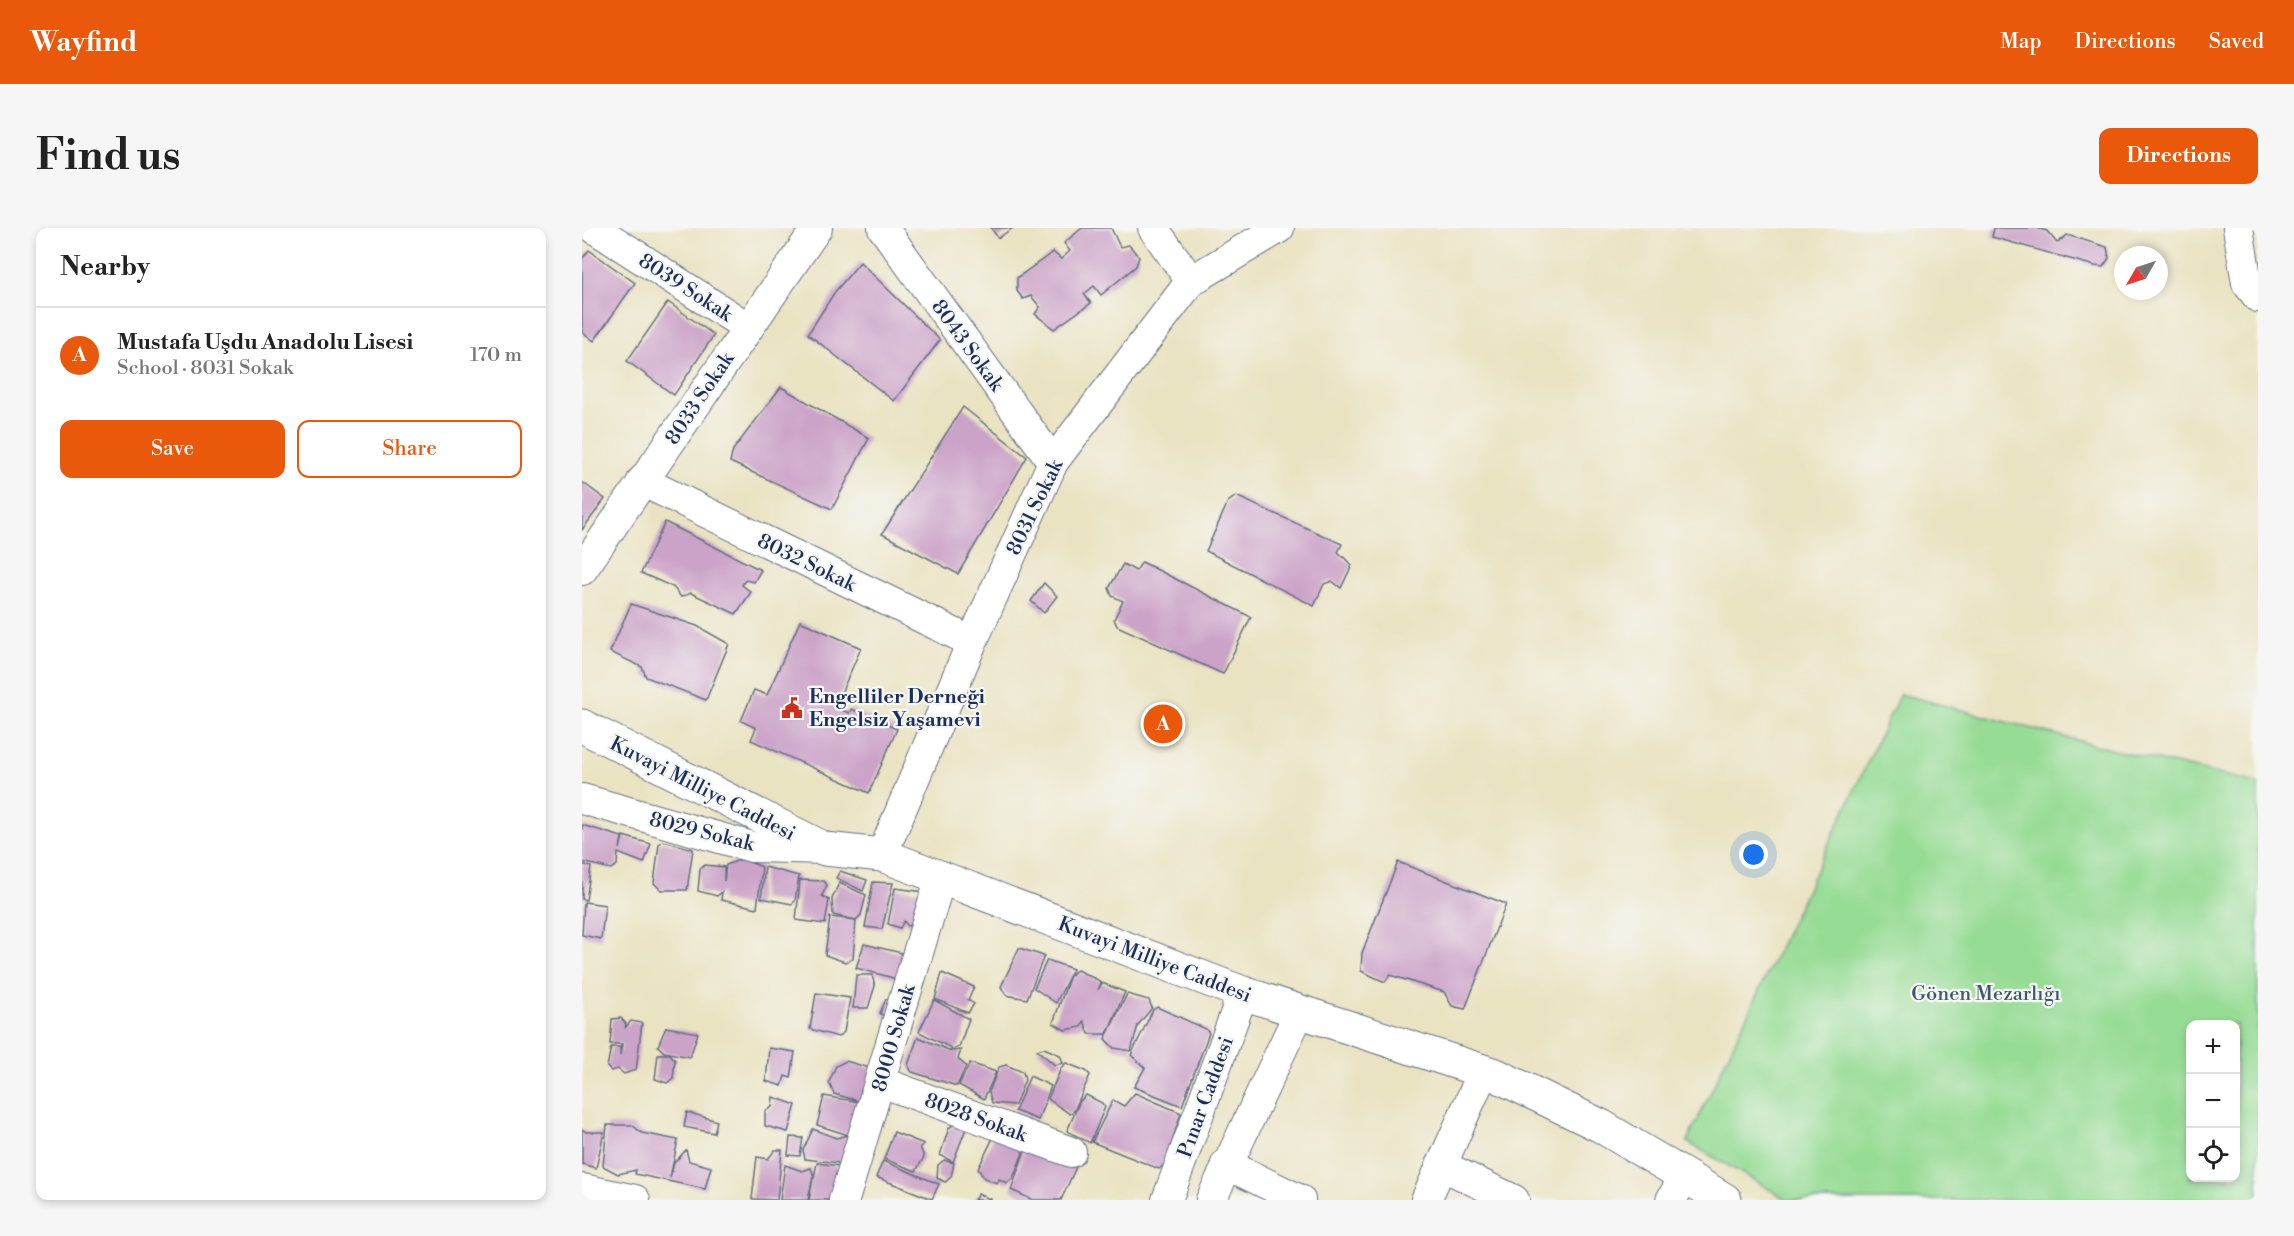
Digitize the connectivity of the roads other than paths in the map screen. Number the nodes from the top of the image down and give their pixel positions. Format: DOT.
graph roads {
  1 [pos="594,228"];
  2 [pos="817,228"];
  3 [pos="883,228"];
  4 [pos="1153,228"];
  5 [pos="1279,228"];
  6 [pos="2238,228"];
  7 [pos="1191,280"];
  8 [pos="2258,297"];
  9 [pos="747,327"];
  10 [pos="1053,462"];
  11 [pos="642,481"];
  12 [pos="582,570"];
  13 [pos="972,642"];
  14 [pos="582,726"];
  15 [pos="582,799"];
  16 [pos="825,849"];
  17 [pos="882,855"];
  18 [pos="941,876"];
  19 [pos="1242,993"];
  20 [pos="1299,1013"];
  21 [pos="1484,1070"];
  22 [pos="881,1082"];
  23 [pos="1071,1152"];
  24 [pos="1227,1164"];
  25 [pos="1441,1165"];
  26 [pos="1678,1188"];
  27 [pos="582,1189"];
  28 [pos="635,1200"];
  29 [pos="844,1200"];
  30 [pos="1167,1200"];
  31 [pos="1211,1200"];
  32 [pos="1300,1200"];
  33 [pos="1426,1200"];
  34 [pos="1514,1200"];
  35 [pos="1725,1200"];
  1 -- 9 [label="street, 8039 Sokak"];
  2 -- 9 [label="street, 8033 Sokak"];
  3 -- 10 [label="street, 8043 Sokak"];
  4 -- 7 [label="street"];
  5 -- 7 [label="street, 8031 Sokak"];
  6 -- 8 [label="street"];
  7 -- 10 [label="street, 8031 Sokak"];
  9 -- 11 [label="street, 8033 Sokak"];
  10 -- 13 [label="street, 8031 Sokak"];
  11 -- 12 [label="street, 8033 Sokak"];
  11 -- 13 [label="street, 8032 Sokak"];
  13 -- 17 [label="street, 8031 Sokak"];
  14 -- 16 [label="main road, Kuvayi Milliye Caddesi"];
  15 -- 16 [label="street, 8029 Sokak"];
  16 -- 17 [label="main road, Kuvayi Milliye Caddesi"];
  17 -- 18 [label="main road, Kuvayi Milliye Caddesi"];
  18 -- 19 [label="main road, Kuvayi Milliye Caddesi"];
  18 -- 22 [label="street, 8000 Sokak"];
  19 -- 20 [label="main road, Kuvayi Milliye Caddesi"];
  19 -- 30 [label="street, Pınar Caddesi"];
  20 -- 21 [label="main road, Kuvayi Milliye Caddesi"];
  20 -- 24 [label="street"];
  21 -- 25 [label="street"];
  21 -- 26 [label="main road, Kuvayi Milliye Caddesi"];
  22 -- 23 [label="street, 8028 Sokak"];
  22 -- 29 [label="street, 8000 Sokak"];
  24 -- 31 [label="street"];
  24 -- 32 [label="street"];
  25 -- 33 [label="street"];
  25 -- 34 [label="street"];
  26 -- 35 [label="main road, Kuvayi Milliye Caddesi"];
  27 -- 28 [label="street"];
}
